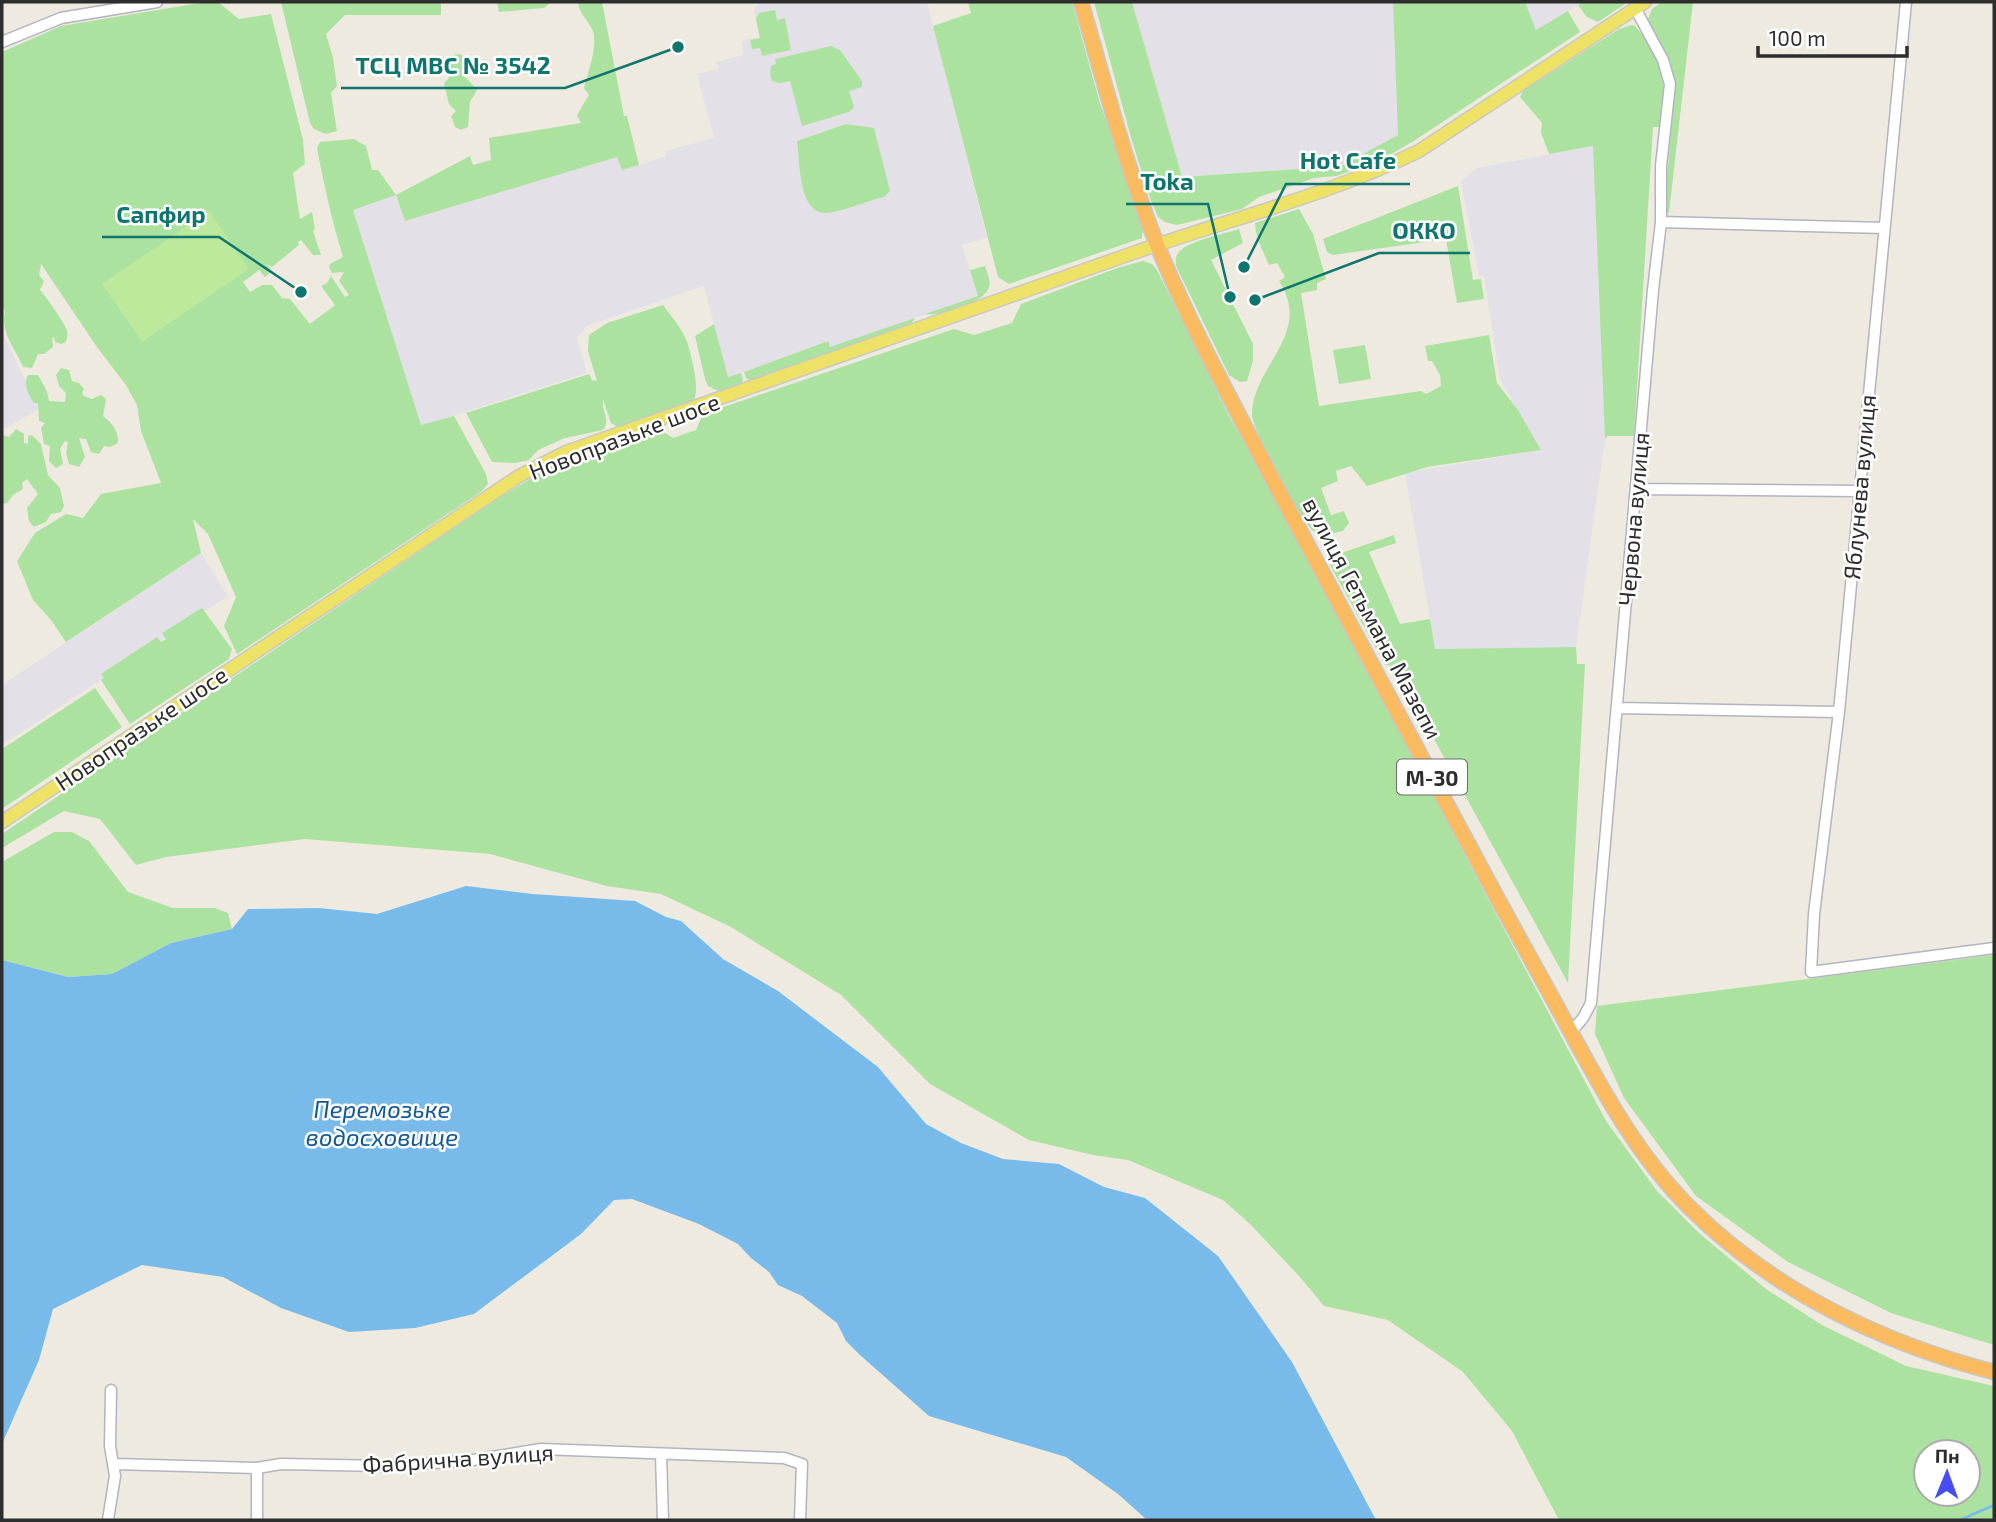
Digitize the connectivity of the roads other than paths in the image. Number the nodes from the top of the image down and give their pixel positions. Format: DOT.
graph roads {
  1 [pos="157,2"];
  2 [pos="1081,2"];
  3 [pos="1906,2"];
  4 [pos="1640,5"];
  5 [pos="2,42"];
  6 [pos="1661,222"];
  7 [pos="1884,228"];
  8 [pos="1157,245"];
  9 [pos="1636,489"];
  10 [pos="1858,491"];
  11 [pos="1617,708"];
  12 [pos="1839,712"];
  13 [pos="2,822"];
  14 [pos="1994,948"];
  15 [pos="1571,1032"];
  16 [pos="1994,1372"];
  17 [pos="111,1390"];
  18 [pos="661,1455"];
  19 [pos="114,1464"];
  20 [pos="257,1468"];
  21 [pos="108,1520"];
  22 [pos="257,1520"];
  23 [pos="663,1520"];
  24 [pos="800,1520"];
  1 -- 5 [label="street"];
  2 -- 8 [label="highway, вулиця Гетьмана Мазепи / М-30"];
  3 -- 7 [label="street, Яблунева вулиця"];
  4 -- 6 [label="street, Червона вулиця"];
  4 -- 8 [label="main road, Новопразьке шосе"];
  6 -- 7 [label="street"];
  6 -- 9 [label="street, Червона вулиця"];
  7 -- 10 [label="street, Яблунева вулиця"];
  8 -- 13 [label="main road, Новопразьке шосе"];
  8 -- 15 [label="highway, вулиця Гетьмана Мазепи / М-30"];
  9 -- 10 [label="street"];
  9 -- 11 [label="street, Червона вулиця"];
  10 -- 12 [label="street, Яблунева вулиця"];
  11 -- 12 [label="street"];
  11 -- 15 [label="street, Червона вулиця"];
  12 -- 14 [label="street, Яблунева вулиця"];
  15 -- 16 [label="highway, вулиця Гетьмана Мазепи / М-30"];
  17 -- 19 [label="street"];
  18 -- 20 [label="street, Фабрична вулиця"];
  18 -- 23 [label="street"];
  18 -- 24 [label="street, Фабрична вулиця"];
  19 -- 20 [label="street, Фабрична вулиця"];
  19 -- 21 [label="street"];
  20 -- 22 [label="street"];
}
